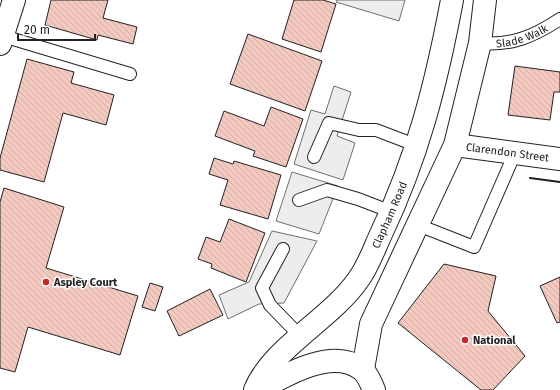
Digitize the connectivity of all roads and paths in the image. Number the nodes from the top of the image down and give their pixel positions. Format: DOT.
graph roads {
  1 [pos="14,0"];
  2 [pos="452,0"];
  3 [pos="485,0"];
  4 [pos="560,18"];
  5 [pos="1,40"];
  6 [pos="480,43"];
  7 [pos="130,74"];
  8 [pos="454,145"];
  9 [pos="418,146"];
  10 [pos="515,153"];
  11 [pos="314,157"];
  12 [pos="560,159"];
  13 [pos="299,200"];
  14 [pos="392,212"];
  15 [pos="418,226"];
  16 [pos="283,249"];
  17 [pos="301,337"];
  18 [pos="362,369"];
  19 [pos="255,390"];
  20 [pos="259,390"];
  21 [pos="374,390"];
  1 -- 5 [label="main road"];
  2 -- 9 [label="main road, Clapham Road"];
  3 -- 6 [label="main road"];
  4 -- 6 [label="lane, Slade Walk"];
  5 -- 7 [label="lane"];
  6 -- 8 [label="main road"];
  8 -- 10 [label="main road, Clarendon Street"];
  8 -- 15 [label="main road"];
  9 -- 11 [label="lane"];
  9 -- 14 [label="main road, Clapham Road"];
  10 -- 12 [label="main road, Clarendon Street"];
  10 -- 15 [label="lane"];
  13 -- 14 [label="lane"];
  14 -- 17 [label="main road, Clapham Road"];
  15 -- 18 [label="main road"];
  16 -- 17 [label="lane"];
  17 -- 19 [label="main road, Clapham Road"];
  18 -- 20 [label="main road"];
  18 -- 21 [label="main road"];
}
